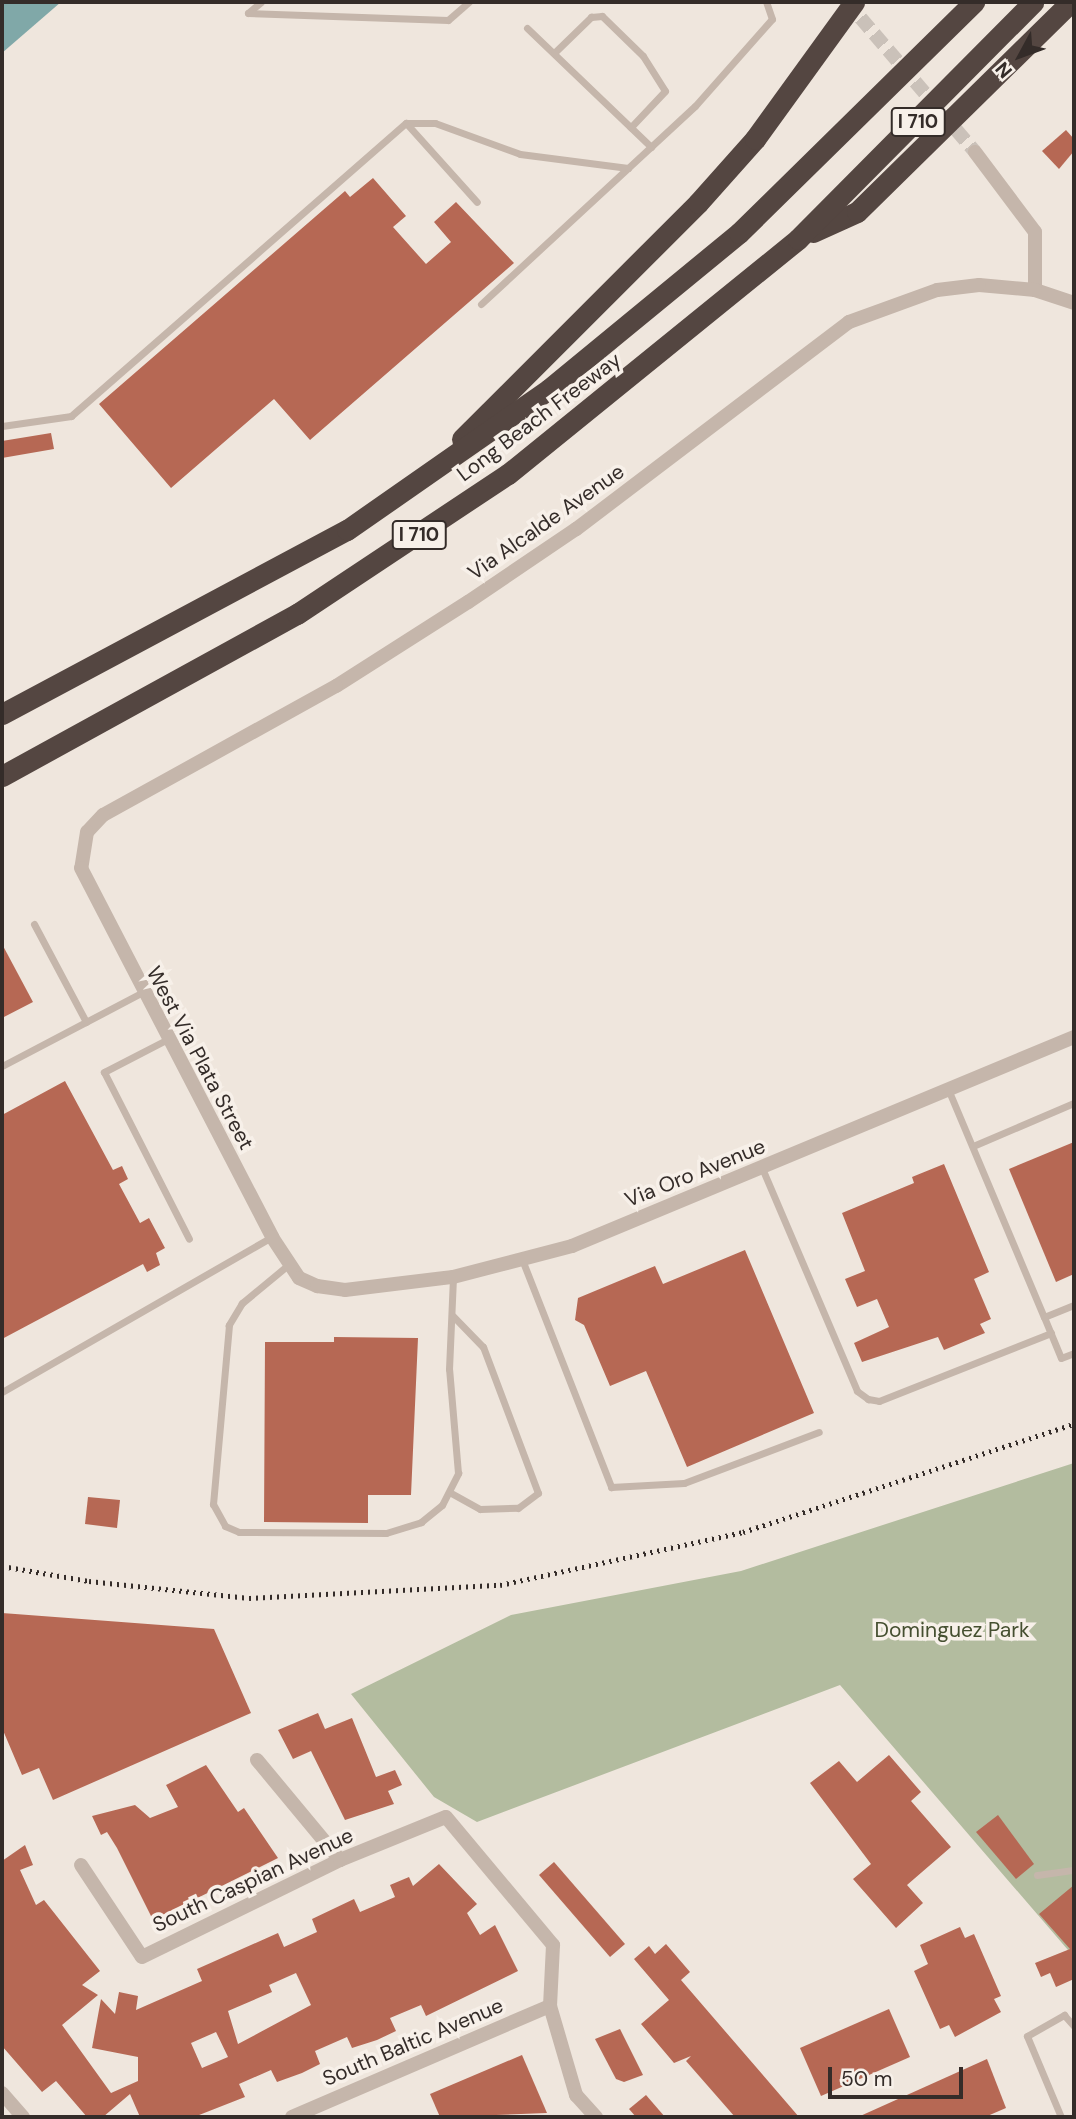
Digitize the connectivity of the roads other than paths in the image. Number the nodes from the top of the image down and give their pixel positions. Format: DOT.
graph roads {
  1 [pos="261,2"];
  2 [pos="469,2"];
  3 [pos="766,2"];
  4 [pos="855,2"];
  5 [pos="974,2"];
  6 [pos="1033,2"];
  7 [pos="1071,2"];
  8 [pos="527,28"];
  9 [pos="554,53"];
  10 [pos="406,123"];
  11 [pos="631,127"];
  12 [pos="651,147"];
  13 [pos="975,152"];
  14 [pos="628,168"];
  15 [pos="477,202"];
  16 [pos="798,239"];
  17 [pos="1035,290"];
  18 [pos="1074,303"];
  19 [pos="481,304"];
  20 [pos="2,426"];
  21 [pos="414,487"];
  22 [pos="2,714"];
  23 [pos="2,776"];
  24 [pos="87,832"];
  25 [pos="34,924"];
  26 [pos="141,993"];
  27 [pos="86,1021"];
  28 [pos="1074,1037"];
  29 [pos="166,1040"];
  30 [pos="2,1066"];
  31 [pos="948,1088"];
  32 [pos="1074,1103"];
  33 [pos="973,1146"];
  34 [pos="762,1168"];
  35 [pos="272,1237"];
  36 [pos="189,1239"];
  37 [pos="523,1262"];
  38 [pos="288,1265"];
  39 [pos="453,1277"];
  40 [pos="317,1286"];
  41 [pos="1074,1305"];
  42 [pos="453,1316"];
  43 [pos="1044,1317"];
  44 [pos="1051,1333"];
  45 [pos="1074,1353"];
  46 [pos="2,1392"];
  47 [pos="819,1432"];
  48 [pos="451,1493"];
  49 [pos="257,1760"];
  50 [pos="340,1860"];
  51 [pos="81,1866"];
  52 [pos="1074,1870"];
  53 [pos="1037,1875"];
  54 [pos="550,2006"];
  55 [pos="1074,2026"];
  56 [pos="2,2093"];
  57 [pos="23,2117"];
  58 [pos="292,2117"];
  59 [pos="596,2117"];
  60 [pos="1061,2117"];
  1 -- 2 [label="lane"];
  3 -- 12 [label="lane"];
  4 -- 21 [label="highway"];
  5 -- 21 [label="highway, Long Beach Freeway / I 710"];
  6 -- 16 [label="highway, Long Beach Freeway / I 710"];
  7 -- 16 [label="highway"];
  8 -- 9 [label="lane"];
  9 -- 11 [label="lane"];
  9 -- 11 [label="lane"];
  10 -- 14 [label="lane"];
  10 -- 15 [label="lane"];
  10 -- 20 [label="lane"];
  11 -- 12 [label="lane"];
  12 -- 14 [label="lane"];
  13 -- 17 [label="street"];
  14 -- 19 [label="lane"];
  16 -- 23 [label="highway, Long Beach Freeway / I 710"];
  17 -- 18 [label="street, Via Alcalde Avenue"];
  17 -- 24 [label="street, Via Alcalde Avenue"];
  21 -- 22 [label="highway, Long Beach Freeway / I 710"];
  24 -- 26 [label="street, West Via Plata Street"];
  25 -- 27 [label="lane"];
  26 -- 27 [label="lane"];
  26 -- 29 [label="street, West Via Plata Street"];
  27 -- 30 [label="lane"];
  28 -- 31 [label="street, Via Oro Avenue"];
  29 -- 35 [label="street, West Via Plata Street"];
  29 -- 36 [label="lane"];
  31 -- 33 [label="lane"];
  31 -- 34 [label="street, Via Oro Avenue"];
  32 -- 33 [label="lane"];
  33 -- 43 [label="lane"];
  34 -- 37 [label="street, Via Oro Avenue"];
  34 -- 44 [label="lane"];
  35 -- 38 [label="street, West Via Plata Street"];
  35 -- 46 [label="lane"];
  37 -- 39 [label="street, Via Oro Avenue"];
  37 -- 47 [label="lane"];
  38 -- 40 [label="street, West Via Plata Street"];
  38 -- 48 [label="lane"];
  39 -- 40 [label="street, Via Oro Avenue"];
  39 -- 42 [label="lane"];
  41 -- 43 [label="lane"];
  42 -- 48 [label="lane"];
  42 -- 48 [label="lane"];
  43 -- 44 [label="lane"];
  44 -- 45 [label="lane"];
  49 -- 50 [label="street"];
  50 -- 51 [label="street, South Caspian Avenue"];
  50 -- 54 [label="street, South Caspian Avenue"];
  52 -- 53 [label="lane"];
  54 -- 58 [label="street, South Baltic Avenue"];
  54 -- 59 [label="street"];
  55 -- 60 [label="lane"];
  56 -- 57 [label="street"];
}
